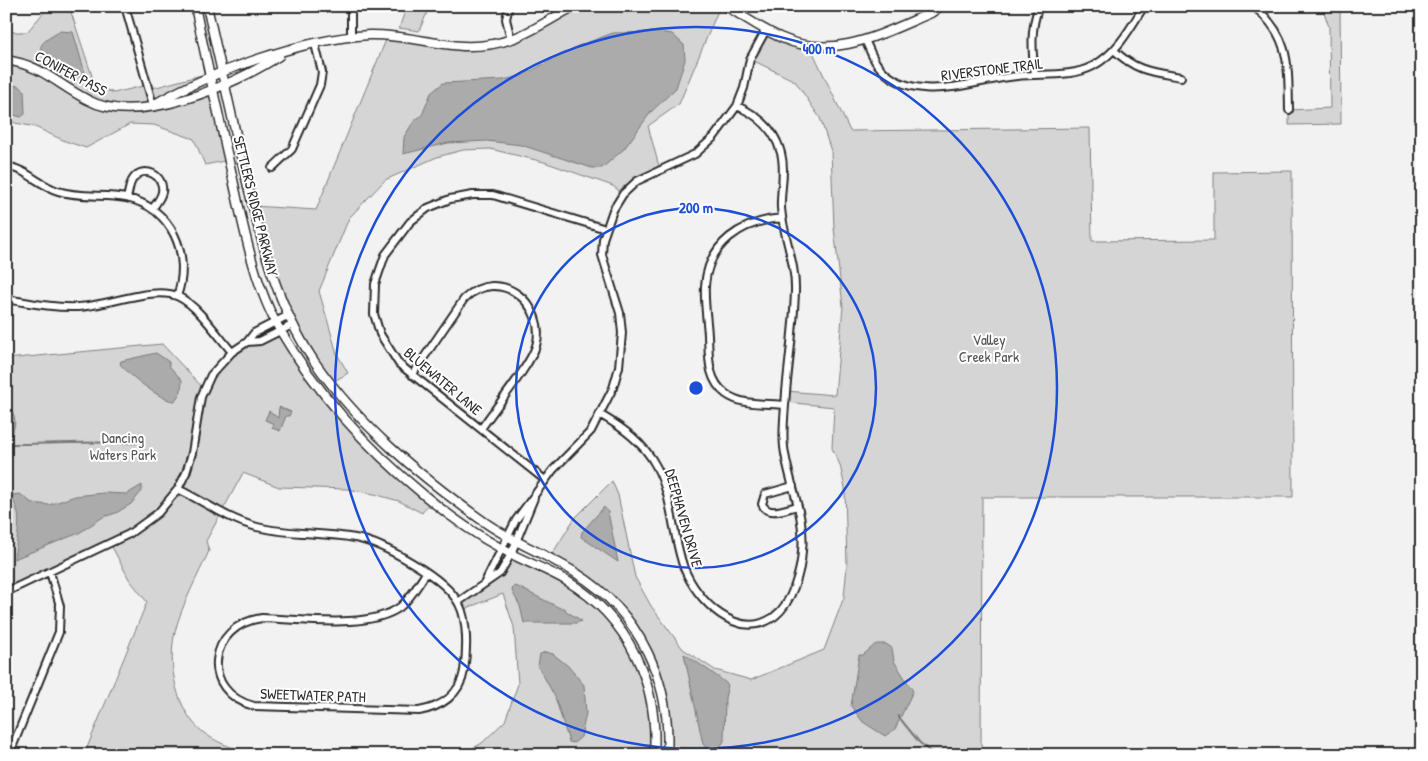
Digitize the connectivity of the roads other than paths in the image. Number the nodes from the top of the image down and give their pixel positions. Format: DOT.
graph roads {
  1 [pos="125,6"];
  2 [pos="195,6"];
  3 [pos="207,6"];
  4 [pos="351,6"];
  5 [pos="508,6"];
  6 [pos="576,6"];
  7 [pos="725,6"];
  8 [pos="941,6"];
  9 [pos="1039,6"];
  10 [pos="1144,6"];
  11 [pos="1253,6"];
  12 [pos="766,30"];
  13 [pos="351,37"];
  14 [pos="511,39"];
  15 [pos="865,40"];
  16 [pos="316,44"];
  17 [pos="1114,50"];
  18 [pos="284,53"];
  19 [pos="6,60"];
  20 [pos="222,73"];
  21 [pos="1035,75"];
  22 [pos="1181,76"];
  23 [pos="210,79"];
  24 [pos="224,84"];
  25 [pos="212,90"];
  26 [pos="154,106"];
  27 [pos="737,106"];
  28 [pos="1289,110"];
  29 [pos="6,166"];
  30 [pos="272,168"];
  31 [pos="127,198"];
  32 [pos="152,209"];
  33 [pos="782,218"];
  34 [pos="606,229"];
  35 [pos="178,296"];
  36 [pos="6,299"];
  37 [pos="287,316"];
  38 [pos="276,321"];
  39 [pos="292,325"];
  40 [pos="280,331"];
  41 [pos="247,342"];
  42 [pos="232,352"];
  43 [pos="412,375"];
  44 [pos="785,405"];
  45 [pos="601,415"];
  46 [pos="481,429"];
  47 [pos="545,480"];
  48 [pos="793,486"];
  49 [pos="178,490"];
  50 [pos="534,497"];
  51 [pos="798,506"];
  52 [pos="507,536"];
  53 [pos="516,542"];
  54 [pos="502,549"];
  55 [pos="511,554"];
  56 [pos="50,572"];
  57 [pos="426,573"];
  58 [pos="484,584"];
  59 [pos="6,592"];
  60 [pos="458,602"];
  61 [pos="9,755"];
  62 [pos="654,755"];
  63 [pos="667,755"];
  1 -- 26 [label="street"];
  2 -- 23 [label="street, SETTLERS RIDGE PARKWAY"];
  3 -- 20 [label="street, SETTLERS RIDGE PARKWAY"];
  4 -- 13 [label="street"];
  5 -- 14 [label="street"];
  6 -- 14 [label="street, CONIFER PASS"];
  7 -- 12 [label="street"];
  8 -- 15 [label="street"];
  9 -- 21 [label="street"];
  10 -- 17 [label="street, RIVERSTONE TRAIL"];
  11 -- 28 [label="street"];
  12 -- 15 [label="street"];
  12 -- 27 [label="street"];
  13 -- 14 [label="street, CONIFER PASS"];
  13 -- 16 [label="street, CONIFER PASS"];
  15 -- 21 [label="street, RIVERSTONE TRAIL"];
  16 -- 18 [label="street, CONIFER PASS"];
  16 -- 30 [label="street"];
  17 -- 21 [label="street, RIVERSTONE TRAIL"];
  17 -- 22 [label="street"];
  18 -- 20 [label="street, CONIFER PASS"];
  18 -- 24 [label="street, CONIFER PASS"];
  19 -- 26 [label="street, CONIFER PASS"];
  20 -- 23 [label="street, CONIFER PASS"];
  20 -- 24 [label="street, SETTLERS RIDGE PARKWAY"];
  23 -- 25 [label="street, SETTLERS RIDGE PARKWAY"];
  23 -- 26 [label="street, CONIFER PASS"];
  24 -- 25 [label="street, CONIFER PASS"];
  24 -- 37 [label="street, SETTLERS RIDGE PARKWAY"];
  25 -- 26 [label="street, CONIFER PASS"];
  25 -- 38 [label="street, SETTLERS RIDGE PARKWAY"];
  27 -- 33 [label="street, DEEPHAVEN DRIVE"];
  27 -- 34 [label="street"];
  29 -- 31 [label="street"];
  31 -- 32 [label="street"];
  31 -- 32 [label="street"];
  32 -- 35 [label="street"];
  33 -- 44 [label="street, DEEPHAVEN DRIVE"];
  33 -- 44 [label="street"];
  34 -- 43 [label="street, BLUEWATER LANE"];
  34 -- 45 [label="street"];
  35 -- 36 [label="street"];
  35 -- 42 [label="street"];
  37 -- 38 [label="street"];
  37 -- 39 [label="street, SETTLERS RIDGE PARKWAY"];
  38 -- 40 [label="street, SETTLERS RIDGE PARKWAY"];
  38 -- 41 [label="street"];
  39 -- 40 [label="street"];
  39 -- 52 [label="street, SETTLERS RIDGE PARKWAY"];
  40 -- 41 [label="street"];
  40 -- 54 [label="street, SETTLERS RIDGE PARKWAY"];
  41 -- 42 [label="street"];
  42 -- 49 [label="street"];
  43 -- 46 [label="street, BLUEWATER LANE"];
  43 -- 46 [label="street"];
  44 -- 48 [label="street, DEEPHAVEN DRIVE"];
  45 -- 47 [label="street"];
  45 -- 51 [label="street, DEEPHAVEN DRIVE"];
  46 -- 47 [label="street, BLUEWATER LANE"];
  47 -- 50 [label="street"];
  48 -- 51 [label="street, DEEPHAVEN DRIVE"];
  48 -- 51 [label="street"];
  49 -- 56 [label="street"];
  49 -- 57 [label="street"];
  50 -- 52 [label="street"];
  50 -- 53 [label="street"];
  52 -- 53 [label="street, SETTLERS RIDGE PARKWAY"];
  52 -- 54 [label="street"];
  53 -- 55 [label="street"];
  53 -- 63 [label="street, SETTLERS RIDGE PARKWAY"];
  54 -- 55 [label="street, SETTLERS RIDGE PARKWAY"];
  54 -- 58 [label="street"];
  55 -- 58 [label="street"];
  55 -- 62 [label="street, SETTLERS RIDGE PARKWAY"];
  56 -- 59 [label="street"];
  56 -- 61 [label="street"];
  57 -- 60 [label="street"];
  57 -- 60 [label="street, SWEETWATER PATH"];
  58 -- 60 [label="street"];
}
